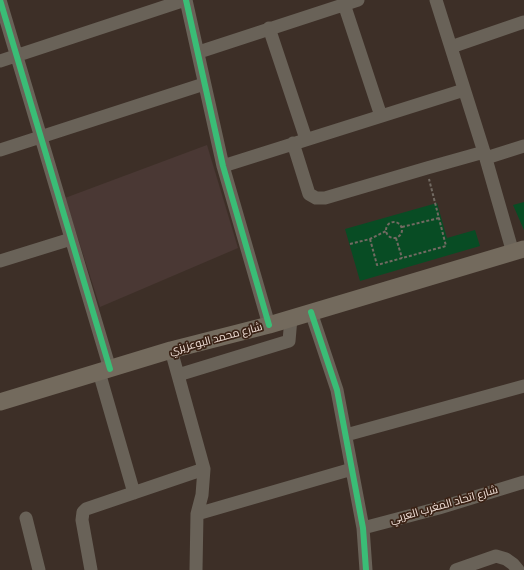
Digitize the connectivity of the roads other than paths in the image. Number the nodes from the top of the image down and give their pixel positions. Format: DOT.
graph roads {
  1 [pos="0,0"];
  2 [pos="186,0"];
  3 [pos="358,0"];
  4 [pos="436,0"];
  5 [pos="344,4"];
  6 [pos="524,22"];
  7 [pos="269,28"];
  8 [pos="451,47"];
  9 [pos="199,52"];
  10 [pos="17,55"];
  11 [pos="0,61"];
  12 [pos="204,84"];
  13 [pos="464,90"];
  14 [pos="381,116"];
  15 [pos="40,137"];
  16 [pos="299,141"];
  17 [pos="524,146"];
  18 [pos="0,150"];
  19 [pos="485,155"];
  20 [pos="223,166"];
  21 [pos="71,239"];
  22 [pos="519,251"];
  23 [pos="0,261"];
  24 [pos="312,312"];
  25 [pos="290,318"];
  26 [pos="269,325"];
  27 [pos="172,350"];
  28 [pos="104,370"];
  29 [pos="178,375"];
  30 [pos="524,386"];
  31 [pos="0,402"];
  32 [pos="346,435"];
  33 [pos="204,469"];
  34 [pos="352,469"];
  35 [pos="524,482"];
  36 [pos="134,493"];
  37 [pos="197,514"];
  38 [pos="26,518"];
  39 [pos="363,528"];
  40 [pos="39,570"];
  41 [pos="91,570"];
  42 [pos="196,570"];
  43 [pos="366,570"];
  44 [pos="456,570"];
  45 [pos="518,570"];
  1 -- 10 [label="street"];
  2 -- 9 [label="street"];
  2 -- 10 [label="street"];
  3 -- 5 [label="street"];
  4 -- 8 [label="street"];
  5 -- 7 [label="street"];
  5 -- 14 [label="street"];
  6 -- 8 [label="street"];
  7 -- 9 [label="street"];
  7 -- 16 [label="street"];
  8 -- 13 [label="street"];
  9 -- 12 [label="street"];
  10 -- 11 [label="street"];
  10 -- 15 [label="street"];
  12 -- 15 [label="street"];
  12 -- 20 [label="street"];
  13 -- 14 [label="street"];
  13 -- 19 [label="street"];
  14 -- 16 [label="street"];
  15 -- 18 [label="street"];
  15 -- 21 [label="street"];
  16 -- 19 [label="street"];
  16 -- 20 [label="street"];
  17 -- 19 [label="street"];
  19 -- 22 [label="street"];
  20 -- 26 [label="street"];
  21 -- 23 [label="street"];
  21 -- 28 [label="street"];
  22 -- 24 [label="main road, شارع محمد البوعزيزي"];
  24 -- 25 [label="main road, شارع محمد البوعزيزي"];
  24 -- 32 [label="street"];
  25 -- 26 [label="main road, شارع محمد البوعزيزي"];
  25 -- 29 [label="street"];
  26 -- 27 [label="main road, شارع محمد البوعزيزي"];
  27 -- 28 [label="main road, شارع محمد البوعزيزي"];
  27 -- 29 [label="street"];
  28 -- 31 [label="main road, شارع محمد البوعزيزي"];
  28 -- 36 [label="street"];
  29 -- 33 [label="street"];
  30 -- 32 [label="street"];
  32 -- 34 [label="street"];
  33 -- 36 [label="street"];
  33 -- 37 [label="street"];
  34 -- 37 [label="street"];
  34 -- 39 [label="street"];
  35 -- 39 [label="street, شارع اتحاد المغرب العربي"];
  36 -- 41 [label="street"];
  37 -- 42 [label="street"];
  38 -- 40 [label="street"];
  39 -- 43 [label="street"];
  44 -- 45 [label="street"];
}
